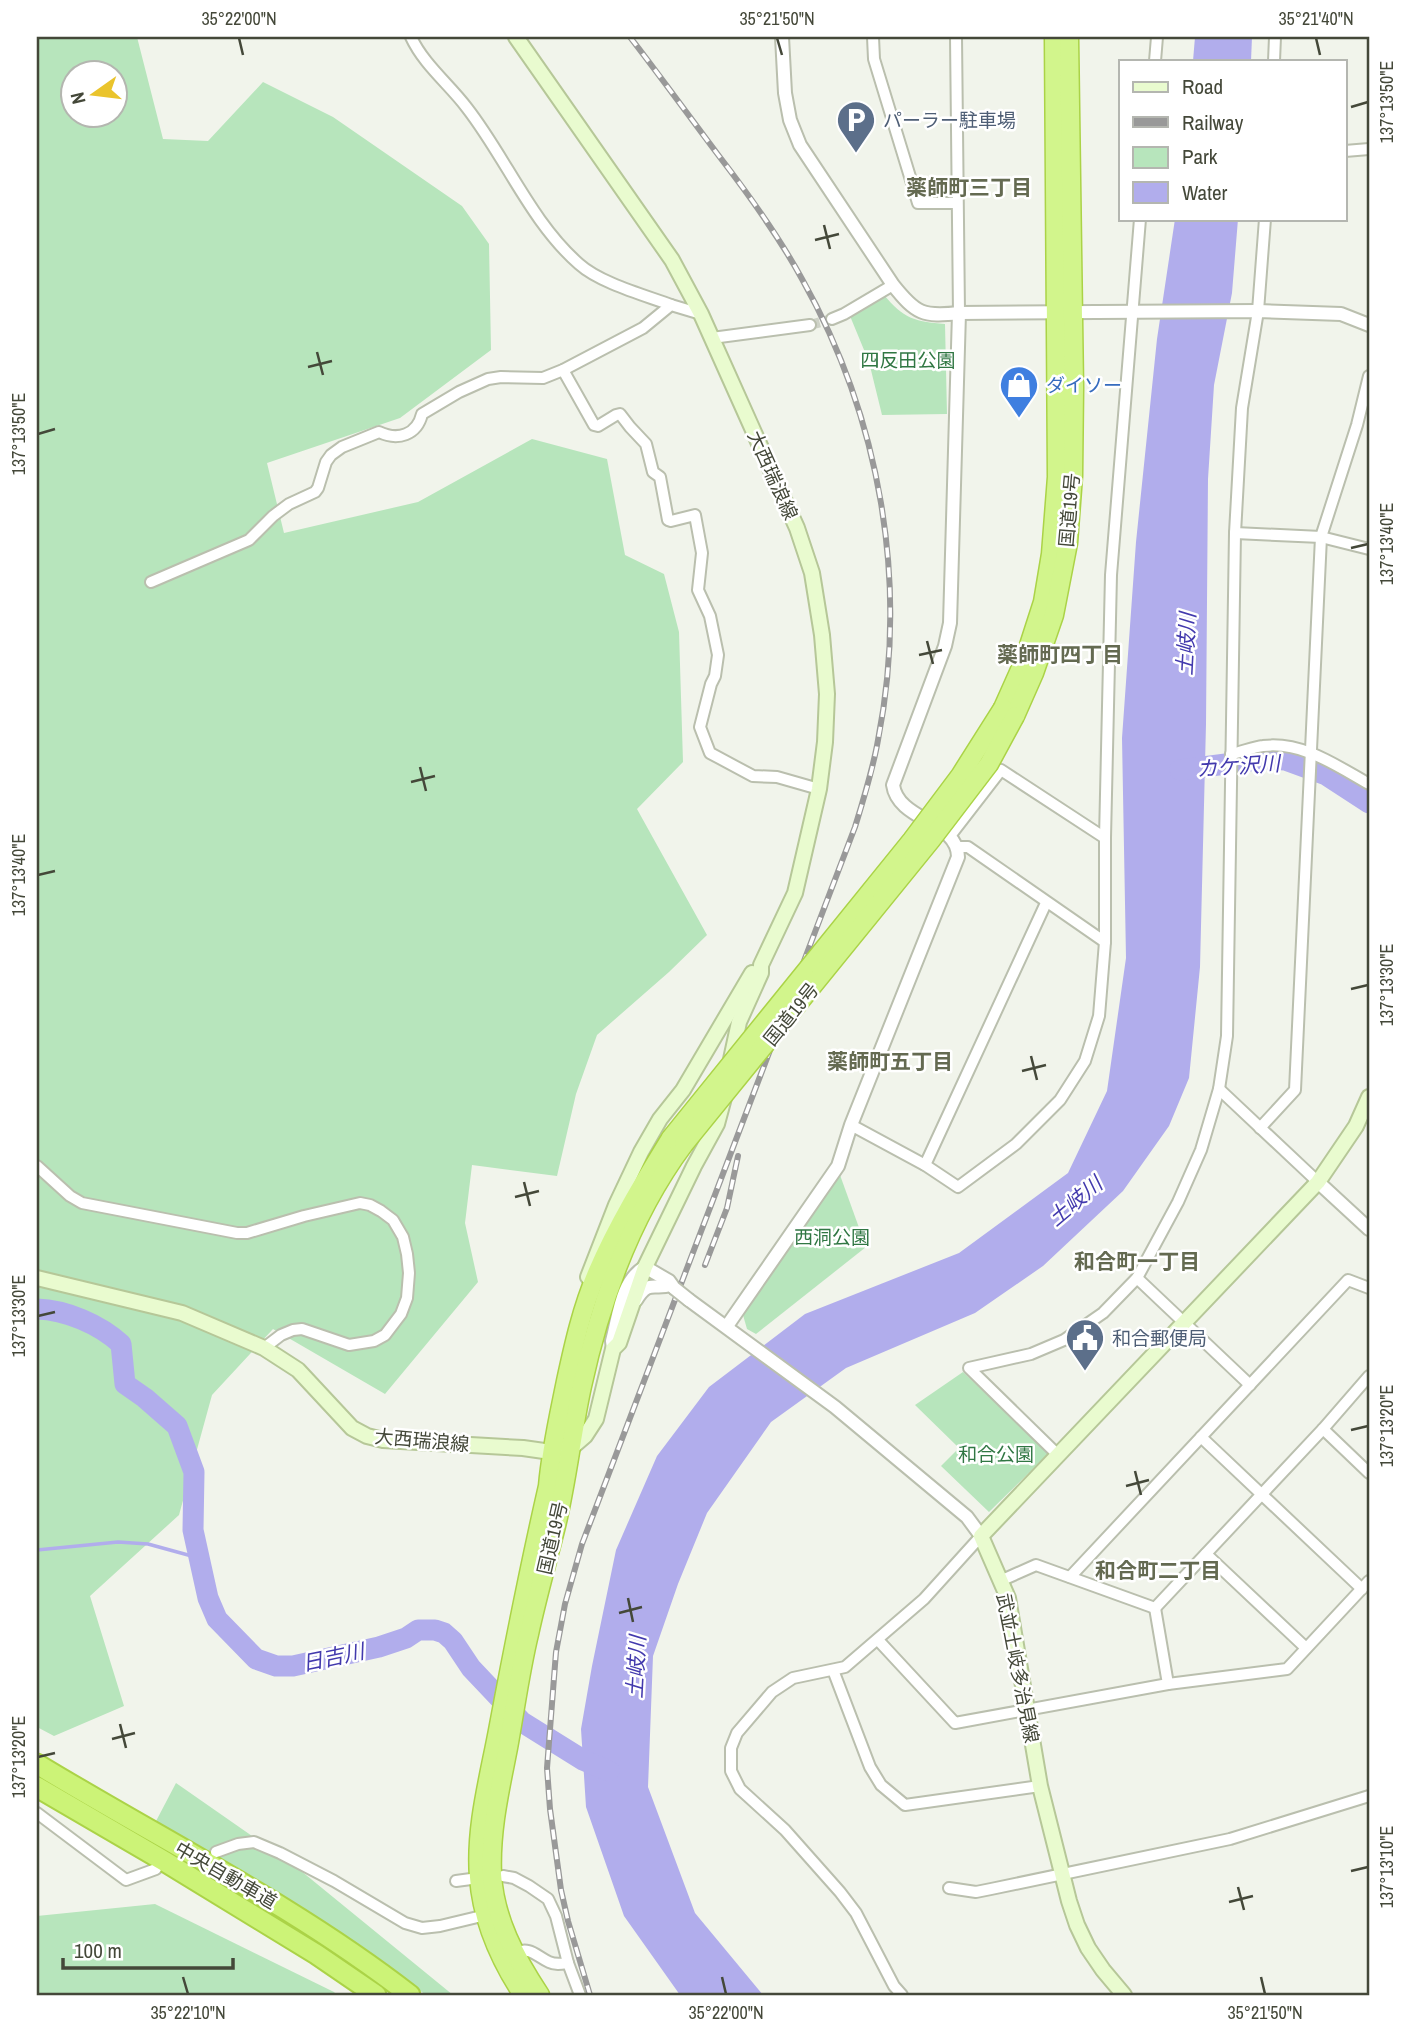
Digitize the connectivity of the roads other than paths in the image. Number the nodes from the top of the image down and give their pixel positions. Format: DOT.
graph roads {
  1 [pos="411,37"];
  2 [pos="516,37"];
  3 [pos="782,37"];
  4 [pos="873,37"];
  5 [pos="956,37"];
  6 [pos="1054,37"];
  7 [pos="1069,37"];
  8 [pos="1157,37"];
  9 [pos="1275,37"];
  10 [pos="1155,60"];
  11 [pos="1274,60"];
  12 [pos="1369,149"];
  13 [pos="1346,151"];
  14 [pos="957,203"];
  15 [pos="1140,220"];
  16 [pos="1265,220"];
  17 [pos="893,285"];
  18 [pos="671,305"];
  19 [pos="1253,311"];
  20 [pos="1065,312"];
  21 [pos="1134,312"];
  22 [pos="959,313"];
  23 [pos="701,314"];
  24 [pos="832,319"];
  25 [pos="810,325"];
  26 [pos="1369,325"];
  27 [pos="712,338"];
  28 [pos="563,370"];
  29 [pos="1369,376"];
  30 [pos="1235,533"];
  31 [pos="1321,537"];
  32 [pos="1369,550"];
  33 [pos="151,582"];
  34 [pos="1311,752"];
  35 [pos="1231,754"];
  36 [pos="1369,784"];
  37 [pos="819,789"];
  38 [pos="1105,838"];
  39 [pos="954,842"];
  40 [pos="1046,904"];
  41 [pos="1105,942"];
  42 [pos="761,965"];
  43 [pos="1219,1089"];
  44 [pos="683,1090"];
  45 [pos="1369,1097"];
  46 [pos="723,1102"];
  47 [pos="852,1125"];
  48 [pos="1259,1128"];
  49 [pos="677,1141"];
  50 [pos="925,1165"];
  51 [pos="37,1166"];
  52 [pos="1318,1182"];
  53 [pos="1369,1229"];
  54 [pos="645,1267"];
  55 [pos="37,1278"];
  56 [pos="1137,1278"];
  57 [pos="672,1287"];
  58 [pos="1369,1288"];
  59 [pos="632,1306"];
  60 [pos="1184,1321"];
  61 [pos="727,1326"];
  62 [pos="577,1330"];
  63 [pos="264,1348"];
  64 [pos="613,1349"];
  65 [pos="1369,1376"];
  66 [pos="1250,1385"];
  67 [pos="1324,1429"];
  68 [pos="1201,1437"];
  69 [pos="570,1449"];
  70 [pos="551,1452"];
  71 [pos="1058,1455"];
  72 [pos="1369,1473"];
  73 [pos="1262,1494"];
  74 [pos="981,1536"];
  75 [pos="1206,1554"];
  76 [pos="1070,1577"];
  77 [pos="1000,1581"];
  78 [pos="1366,1585"];
  79 [pos="1155,1608"];
  80 [pos="878,1640"];
  81 [pos="1306,1648"];
  82 [pos="833,1670"];
  83 [pos="1168,1684"];
  84 [pos="511,1693"];
  85 [pos="1027,1711"];
  86 [pos="505,1728"];
  87 [pos="37,1764"];
  88 [pos="1040,1786"];
  89 [pos="37,1787"];
  90 [pos="1369,1796"];
  91 [pos="37,1814"];
  92 [pos="216,1852"];
  93 [pos="156,1869"];
  94 [pos="1063,1873"];
  95 [pos="503,1877"];
  96 [pos="471,1879"];
  97 [pos="456,1881"];
  98 [pos="949,1888"];
  99 [pos="486,1915"];
  100 [pos="515,1953"];
  101 [pos="568,1963"];
  102 [pos="376,1995"];
  103 [pos="410,1995"];
  104 [pos="523,1995"];
  105 [pos="540,1995"];
  106 [pos="580,1995"];
  107 [pos="902,1995"];
  108 [pos="1124,1995"];
  1 -- 18 [label="street"];
  2 -- 23 [label="main road, 大西瑞浪線"];
  3 -- 17 [label="street"];
  4 -- 14 [label="street"];
  5 -- 14 [label="street"];
  6 -- 20 [label="highway, 国道19号"];
  7 -- 20 [label="highway, 国道19号"];
  8 -- 10 [label="street"];
  9 -- 11 [label="street"];
  12 -- 13 [label="street"];
  14 -- 22 [label="street"];
  15 -- 21 [label="street"];
  16 -- 19 [label="street"];
  17 -- 22 [label="street"];
  17 -- 24 [label="street"];
  18 -- 23 [label="street"];
  18 -- 28 [label="street"];
  19 -- 21 [label="street"];
  19 -- 26 [label="street"];
  19 -- 30 [label="street"];
  20 -- 21 [label="street"];
  20 -- 22 [label="street"];
  20 -- 49 [label="highway, 国道19号, bridge"];
  21 -- 38 [label="street"];
  22 -- 39 [label="street"];
  23 -- 27 [label="main road, 大西瑞浪線"];
  25 -- 27 [label="street"];
  27 -- 37 [label="main road, 大西瑞浪線"];
  28 -- 33 [label="street"];
  28 -- 37 [label="street"];
  29 -- 31 [label="street"];
  30 -- 31 [label="street"];
  30 -- 35 [label="street"];
  31 -- 32 [label="street"];
  31 -- 34 [label="street"];
  34 -- 35 [label="street"];
  34 -- 36 [label="street"];
  34 -- 48 [label="street"];
  35 -- 43 [label="street"];
  37 -- 42 [label="main road, 大西瑞浪線"];
  38 -- 39 [label="street"];
  38 -- 41 [label="street"];
  39 -- 40 [label="street"];
  39 -- 47 [label="street"];
  40 -- 41 [label="street"];
  40 -- 50 [label="street"];
  41 -- 50 [label="street"];
  42 -- 44 [label="main road"];
  42 -- 46 [label="main road"];
  43 -- 48 [label="street"];
  43 -- 56 [label="street"];
  44 -- 46 [label="main road"];
  44 -- 62 [label="main road"];
  45 -- 52 [label="main road"];
  46 -- 54 [label="main road"];
  47 -- 50 [label="street"];
  47 -- 61 [label="street"];
  48 -- 52 [label="street"];
  49 -- 62 [label="highway, 国道19号"];
  49 -- 69 [label="highway, 国道19号"];
  51 -- 63 [label="street"];
  52 -- 53 [label="street"];
  52 -- 60 [label="main road"];
  54 -- 57 [label="street"];
  54 -- 59 [label="main road"];
  54 -- 64 [label="street"];
  55 -- 63 [label="main road, 大西瑞浪線"];
  56 -- 60 [label="street"];
  56 -- 71 [label="street"];
  57 -- 59 [label="street"];
  57 -- 61 [label="street, bridge"];
  58 -- 66 [label="street"];
  59 -- 64 [label="main road"];
  60 -- 66 [label="street"];
  60 -- 71 [label="main road"];
  61 -- 74 [label="street"];
  62 -- 70 [label="highway, 国道19号"];
  63 -- 70 [label="main road, 大西瑞浪線"];
  64 -- 69 [label="main road"];
  65 -- 67 [label="street"];
  66 -- 68 [label="street"];
  67 -- 72 [label="street"];
  67 -- 73 [label="street"];
  68 -- 73 [label="street"];
  68 -- 76 [label="street"];
  69 -- 70 [label="main road, 大西瑞浪線"];
  69 -- 84 [label="highway, 国道19号"];
  70 -- 84 [label="highway, 国道19号"];
  71 -- 74 [label="main road"];
  73 -- 75 [label="street"];
  73 -- 78 [label="street"];
  74 -- 77 [label="main road, 武並土岐多治見線"];
  74 -- 80 [label="street"];
  75 -- 79 [label="street"];
  75 -- 81 [label="street"];
  76 -- 77 [label="street"];
  76 -- 79 [label="street"];
  77 -- 85 [label="main road, 武並土岐多治見線"];
  78 -- 81 [label="street"];
  79 -- 83 [label="street"];
  80 -- 82 [label="street"];
  80 -- 85 [label="street"];
  81 -- 83 [label="street"];
  82 -- 88 [label="street"];
  82 -- 107 [label="street"];
  83 -- 85 [label="street"];
  84 -- 86 [label="highway, 国道19号"];
  85 -- 88 [label="main road, 武並土岐多治見線"];
  86 -- 99 [label="highway, 国道19号"];
  86 -- 100 [label="highway, 国道19号"];
  87 -- 103 [label="highway, 中央自動車道"];
  88 -- 94 [label="main road, 武並土岐多治見線"];
  89 -- 102 [label="highway, 中央自動車道"];
  90 -- 94 [label="street"];
  91 -- 93 [label="street"];
  92 -- 99 [label="street"];
  94 -- 98 [label="street"];
  94 -- 108 [label="main road, 武並土岐多治見線"];
  95 -- 101 [label="street"];
  96 -- 97 [label="street"];
  99 -- 104 [label="highway, 国道19号"];
  100 -- 101 [label="street"];
  100 -- 105 [label="highway, 国道19号"];
  101 -- 106 [label="street"];
}
